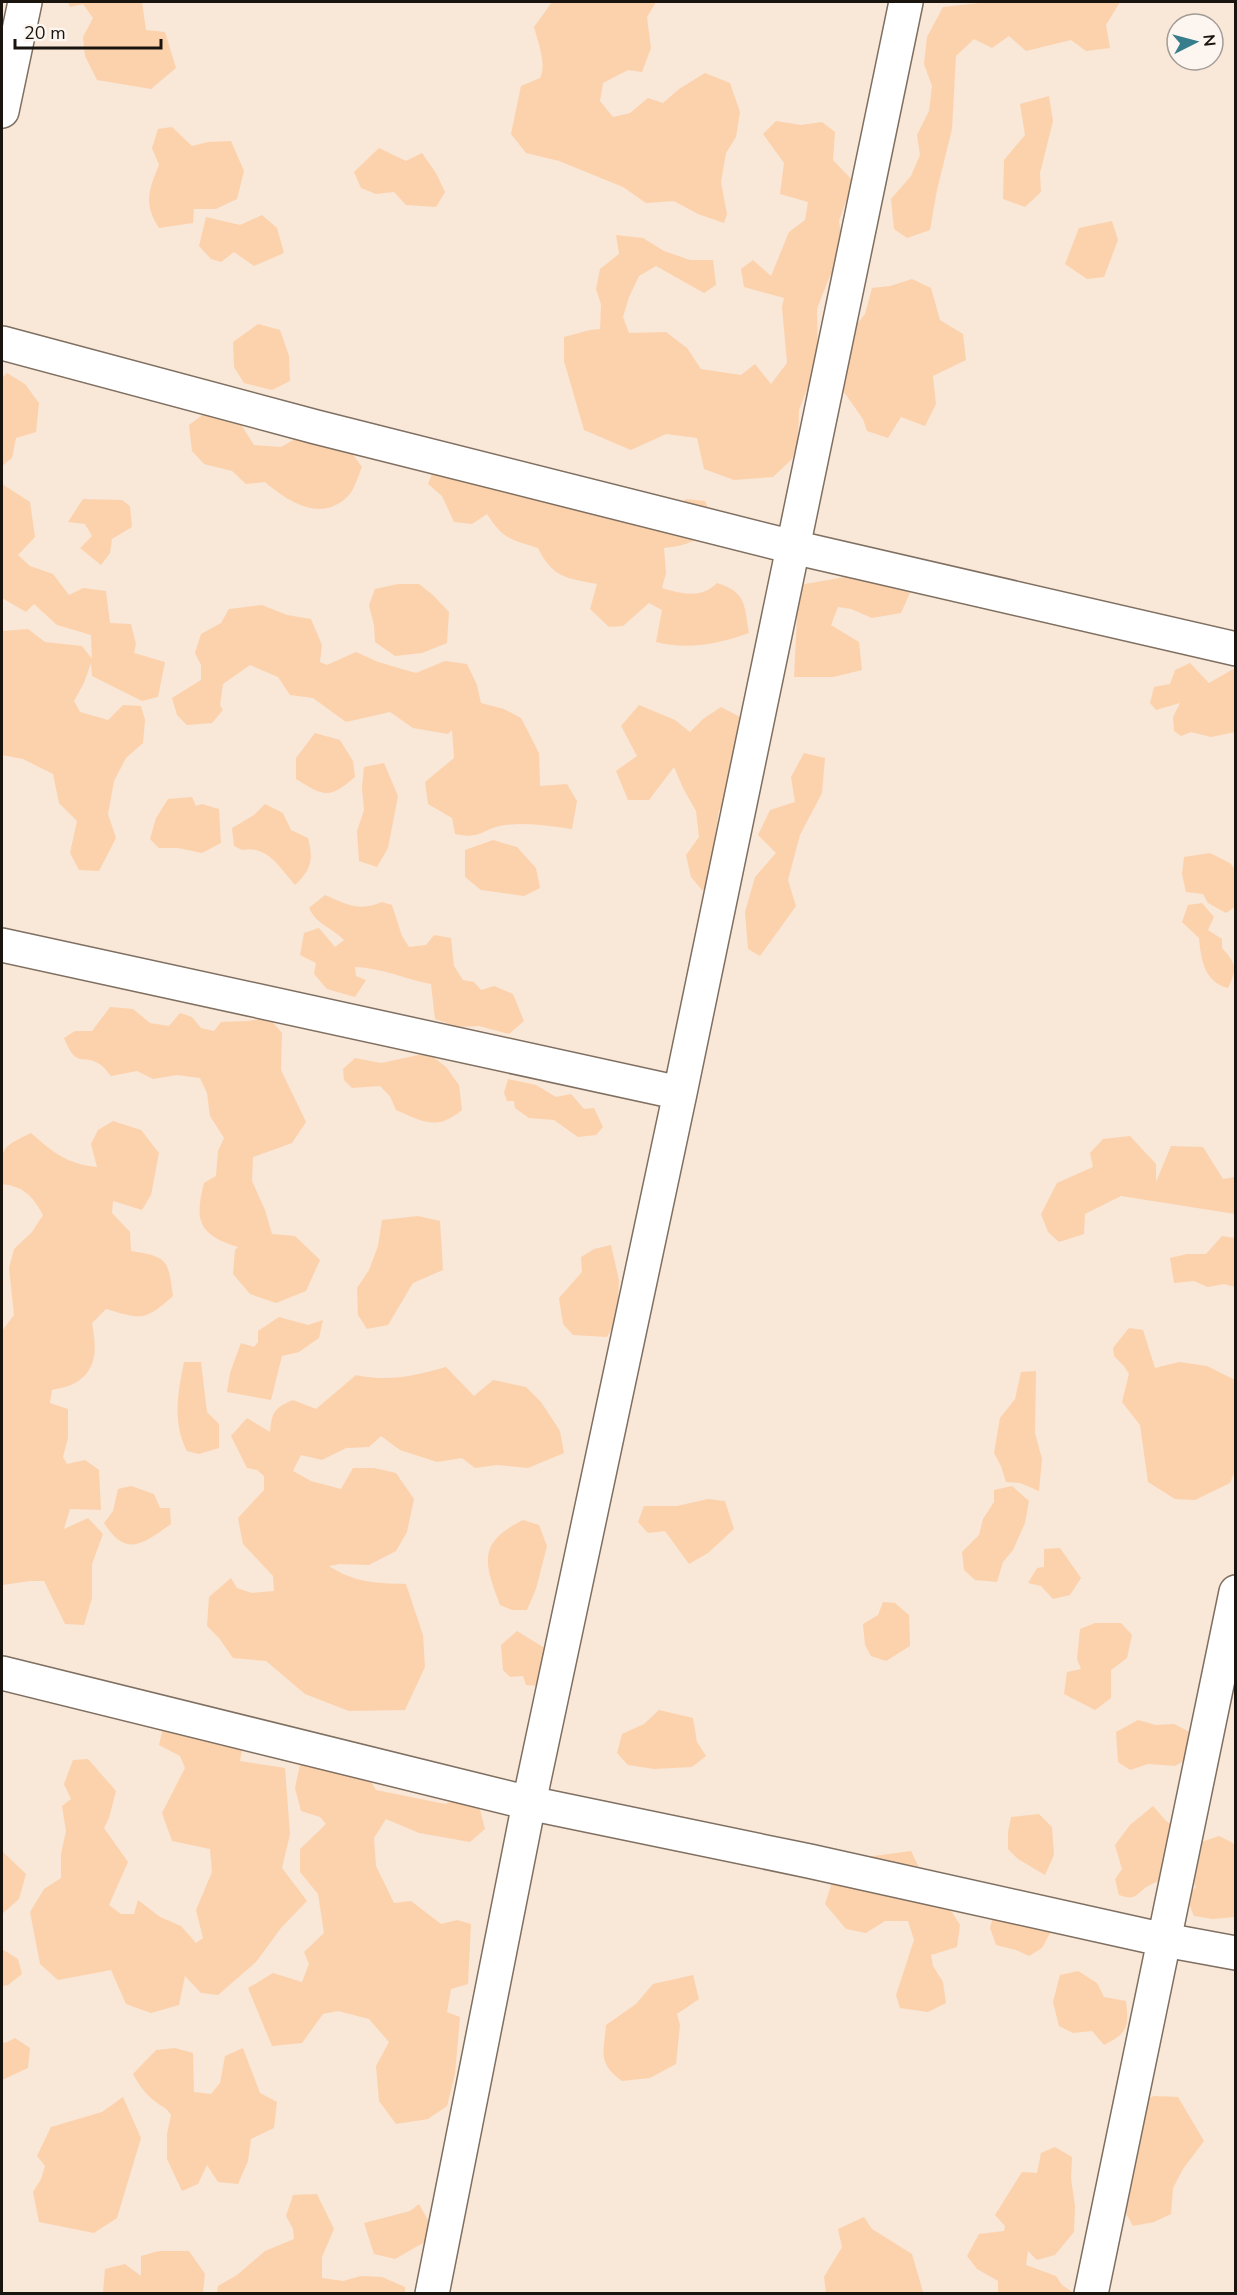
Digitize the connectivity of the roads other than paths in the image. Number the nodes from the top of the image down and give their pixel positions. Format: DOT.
graph roads {
  1 [pos="25,2"];
  2 [pos="906,2"];
  3 [pos="2,111"];
  4 [pos="2,343"];
  5 [pos="793,546"];
  6 [pos="1236,649"];
  7 [pos="2,945"];
  8 [pos="680,1093"];
  9 [pos="1236,1592"];
  10 [pos="2,1673"];
  11 [pos="529,1803"];
  12 [pos="1165,1940"];
  13 [pos="1236,1953"];
  14 [pos="432,2294"];
  15 [pos="1091,2294"];
  1 -- 3 [label="street"];
  2 -- 5 [label="street"];
  4 -- 5 [label="street"];
  5 -- 6 [label="street"];
  5 -- 8 [label="street"];
  7 -- 8 [label="street"];
  8 -- 11 [label="street"];
  9 -- 12 [label="street"];
  10 -- 11 [label="street"];
  11 -- 12 [label="street"];
  11 -- 14 [label="street"];
  12 -- 13 [label="street"];
  12 -- 15 [label="street"];
}
